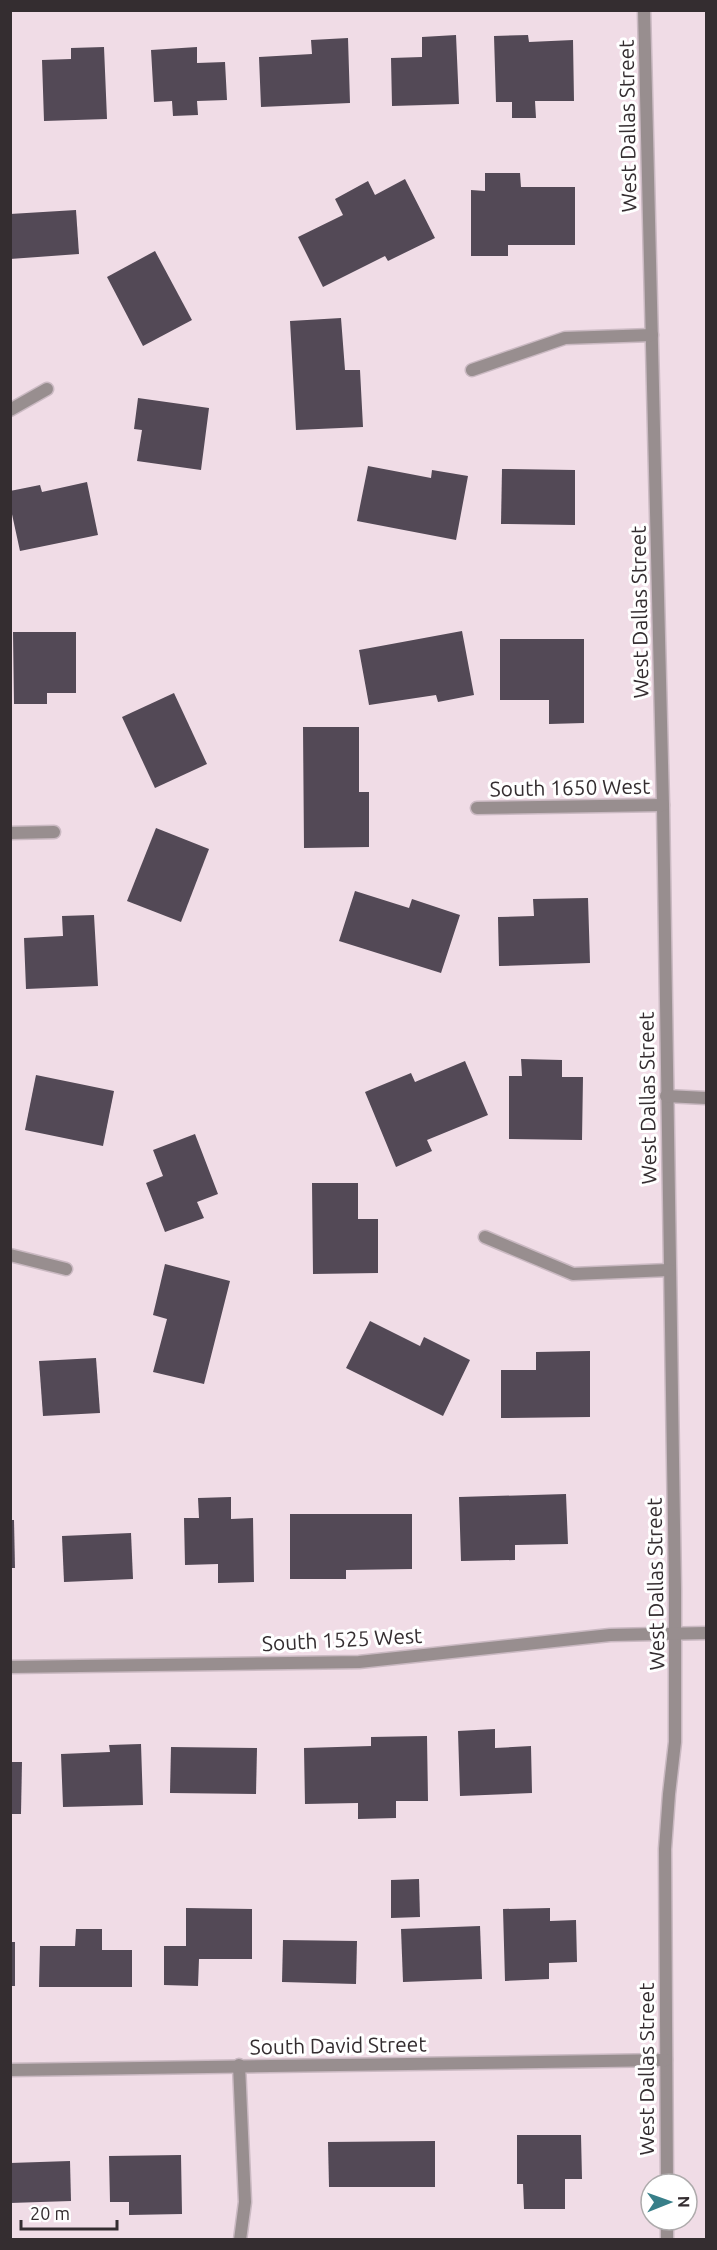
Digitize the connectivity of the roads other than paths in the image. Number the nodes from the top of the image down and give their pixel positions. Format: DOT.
graph roads {
  1 [pos="644,10"];
  2 [pos="652,335"];
  3 [pos="472,370"];
  4 [pos="47,389"];
  5 [pos="10,410"];
  6 [pos="663,805"];
  7 [pos="477,808"];
  8 [pos="54,832"];
  9 [pos="10,833"];
  10 [pos="666,1096"];
  11 [pos="706,1098"];
  12 [pos="485,1237"];
  13 [pos="10,1255"];
  14 [pos="66,1269"];
  15 [pos="669,1270"];
  16 [pos="675,1633"];
  17 [pos="706,1633"];
  18 [pos="10,1667"];
  19 [pos="666,2060"];
  20 [pos="239,2065"];
  21 [pos="10,2070"];
  22 [pos="667,2172"];
  23 [pos="240,2240"];
  1 -- 2 [label="street, West Dallas Street"];
  2 -- 3 [label="street"];
  2 -- 6 [label="street, West Dallas Street"];
  4 -- 5 [label="street"];
  6 -- 7 [label="street, South 1650 West"];
  6 -- 10 [label="street, West Dallas Street"];
  8 -- 9 [label="street"];
  10 -- 11 [label="street"];
  10 -- 15 [label="street, West Dallas Street"];
  12 -- 15 [label="street"];
  13 -- 14 [label="street"];
  15 -- 16 [label="street, West Dallas Street"];
  16 -- 17 [label="street, South 1525 West"];
  16 -- 18 [label="street, South 1525 West"];
  16 -- 19 [label="street, West Dallas Street"];
  19 -- 20 [label="street, South David Street"];
  19 -- 22 [label="street, West Dallas Street"];
  20 -- 21 [label="street, South David Street"];
  20 -- 23 [label="street"];
}
